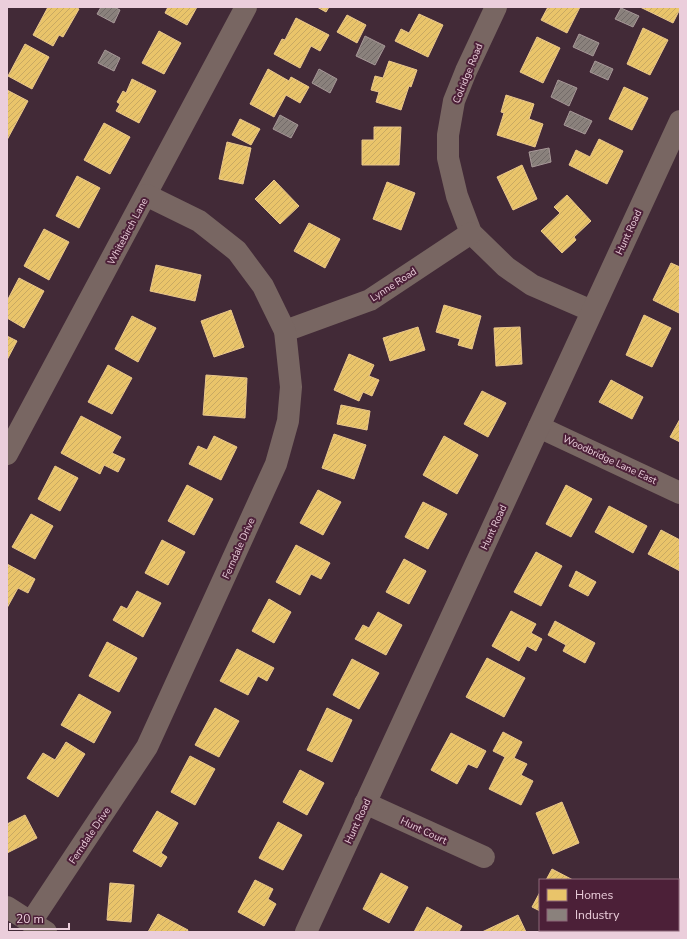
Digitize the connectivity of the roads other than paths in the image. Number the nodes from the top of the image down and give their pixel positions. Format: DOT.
graph roads {
  1 [pos="246,7"];
  2 [pos="496,7"];
  3 [pos="680,121"];
  4 [pos="146,195"];
  5 [pos="471,233"];
  6 [pos="592,311"];
  7 [pos="285,331"];
  8 [pos="539,427"];
  9 [pos="7,454"];
  10 [pos="680,493"];
  11 [pos="365,803"];
  12 [pos="484,857"];
  13 [pos="7,907"];
  14 [pos="39,927"];
  15 [pos="306,932"];
  1 -- 4 [label="street, Whitebirch Lane"];
  2 -- 5 [label="street, Colridge Road"];
  3 -- 6 [label="street, Hunt Road"];
  4 -- 7 [label="street, Ferndale Drive"];
  4 -- 9 [label="street, Whitebirch Lane"];
  5 -- 6 [label="street, Colridge Road"];
  5 -- 7 [label="street, Lynne Road"];
  6 -- 8 [label="street, Hunt Road"];
  7 -- 14 [label="street, Ferndale Drive"];
  8 -- 10 [label="street, Woodbridge Lane East"];
  8 -- 11 [label="street, Hunt Road"];
  11 -- 12 [label="street, Hunt Court"];
  11 -- 15 [label="street, Hunt Road"];
  13 -- 14 [label="street"];
}
